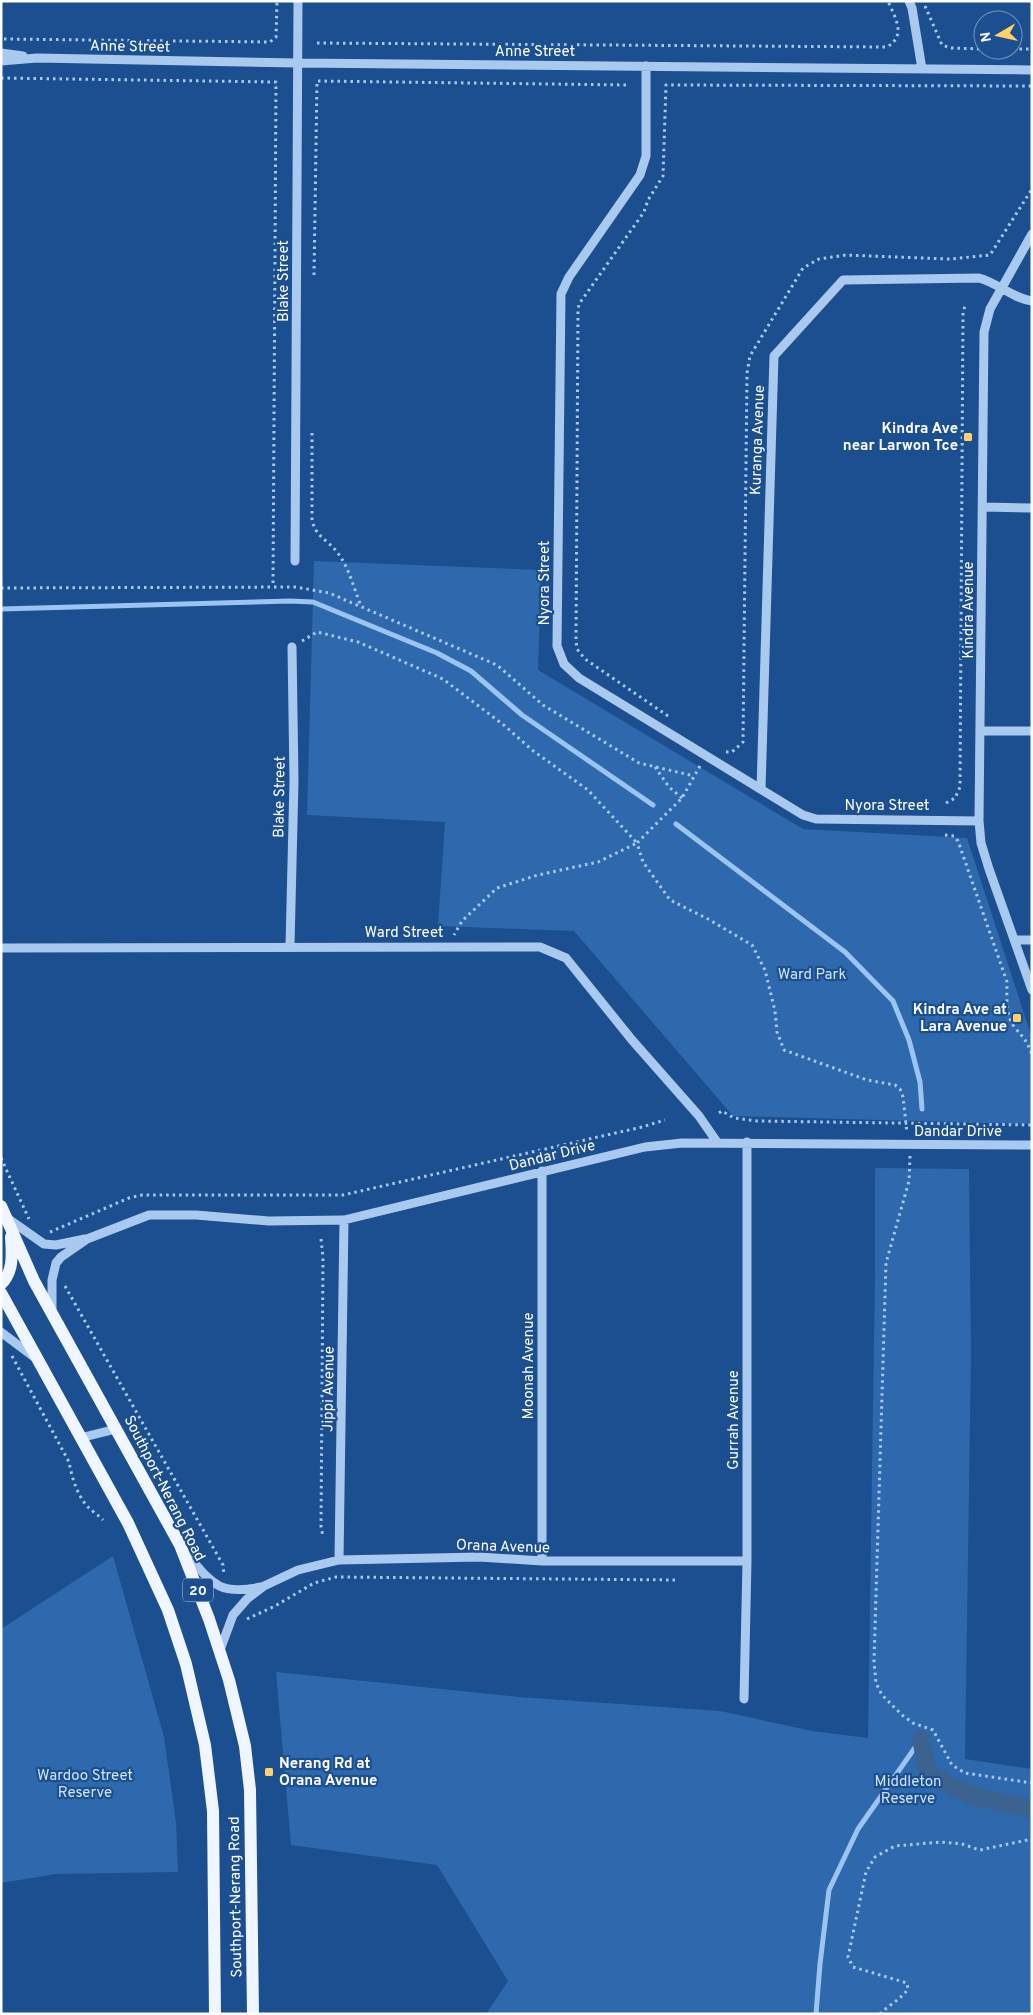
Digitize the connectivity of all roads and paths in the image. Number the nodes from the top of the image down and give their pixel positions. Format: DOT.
graph roads {
  1 [pos="277,1"];
  2 [pos="298,1"];
  3 [pos="888,1"];
  4 [pos="909,1"];
  5 [pos="923,1"];
  6 [pos="1,40"];
  7 [pos="317,43"];
  8 [pos="973,48"];
  9 [pos="1,53"];
  10 [pos="38,58"];
  11 [pos="1,61"];
  12 [pos="298,63"];
  13 [pos="646,66"];
  14 [pos="922,69"];
  15 [pos="1032,70"];
  16 [pos="1,78"];
  17 [pos="628,85"];
  18 [pos="1032,86"];
  19 [pos="1032,189"];
  20 [pos="1032,234"];
  21 [pos="990,255"];
  22 [pos="314,275"];
  23 [pos="1001,288"];
  24 [pos="1032,301"];
  25 [pos="965,306"];
  26 [pos="312,432"];
  27 [pos="983,507"];
  28 [pos="1032,508"];
  29 [pos="295,561"];
  30 [pos="273,587"];
  31 [pos="1,588"];
  32 [pos="361,606"];
  33 [pos="576,641"];
  34 [pos="292,647"];
  35 [pos="981,731"];
  36 [pos="1032,731"];
  37 [pos="706,756"];
  38 [pos="654,767"];
  39 [pos="694,776"];
  40 [pos="761,789"];
  41 [pos="682,798"];
  42 [pos="946,803"];
  43 [pos="979,821"];
  44 [pos="945,835"];
  45 [pos="637,843"];
  46 [pos="1015,940"];
  47 [pos="1032,940"];
  48 [pos="290,946"];
  49 [pos="447,946"];
  50 [pos="1,948"];
  51 [pos="1032,990"];
  52 [pos="1032,1054"];
  53 [pos="719,1113"];
  54 [pos="665,1120"];
  55 [pos="906,1122"];
  56 [pos="1032,1125"];
  57 [pos="717,1142"];
  58 [pos="747,1142"];
  59 [pos="909,1144"];
  60 [pos="1032,1145"];
  61 [pos="1,1158"];
  62 [pos="542,1171"];
  63 [pos="322,1196"];
  64 [pos="2,1213"];
  65 [pos="30,1220"];
  66 [pos="344,1220"];
  67 [pos="11,1230"];
  68 [pos="87,1239"];
  69 [pos="321,1239"];
  70 [pos="63,1280"];
  71 [pos="1,1284"];
  72 [pos="1,1293"];
  73 [pos="52,1314"];
  74 [pos="1,1332"];
  75 [pos="8,1350"];
  76 [pos="36,1359"];
  77 [pos="116,1429"];
  78 [pos="80,1438"];
  79 [pos="103,1520"];
  80 [pos="323,1537"];
  81 [pos="180,1545"];
  82 [pos="339,1560"];
  83 [pos="542,1561"];
  84 [pos="747,1561"];
  85 [pos="225,1580"];
  86 [pos="678,1580"];
  87 [pos="264,1586"];
  88 [pos="242,1619"];
  89 [pos="220,1650"];
  90 [pos="744,1699"];
  91 [pos="1032,1783"];
  92 [pos="1032,1839"];
  93 [pos="215,2014"];
  94 [pos="253,2014"];
  95 [pos="880,2014"];
  1 -- 6 [label="path"];
  2 -- 12 [label="street, Blake Street"];
  3 -- 7 [label="path"];
  4 -- 14 [label="street"];
  5 -- 8 [label="path"];
  9 -- 10 [label="street, Anne Street"];
  10 -- 11 [label="street, Anne Street"];
  10 -- 12 [label="street, Anne Street"];
  12 -- 13 [label="street, Anne Street"];
  12 -- 29 [label="street, Blake Street"];
  13 -- 14 [label="street, Anne Street"];
  13 -- 37 [label="street, Nyora Street"];
  14 -- 15 [label="street, Anne Street"];
  16 -- 30 [label="path"];
  17 -- 22 [label="path"];
  18 -- 33 [label="path"];
  19 -- 21 [label="path"];
  20 -- 23 [label="street, Kindra Avenue"];
  23 -- 24 [label="street, Kuranga Avenue"];
  23 -- 27 [label="street, Kindra Avenue"];
  23 -- 40 [label="street, Kuranga Avenue"];
  25 -- 42 [label="path"];
  26 -- 32 [label="path"];
  27 -- 28 [label="street"];
  27 -- 35 [label="street, Kindra Avenue"];
  30 -- 31 [label="path"];
  30 -- 32 [label="path"];
  32 -- 38 [label="path"];
  34 -- 45 [label="path"];
  34 -- 48 [label="street, Blake Street"];
  35 -- 36 [label="street"];
  35 -- 43 [label="street, Kindra Avenue"];
  37 -- 39 [label="path"];
  37 -- 40 [label="street, Nyora Street"];
  38 -- 39 [label="path"];
  38 -- 41 [label="path"];
  39 -- 41 [label="path"];
  40 -- 43 [label="street, Nyora Street"];
  41 -- 45 [label="path"];
  43 -- 46 [label="street, Kindra Avenue"];
  44 -- 52 [label="path"];
  45 -- 49 [label="path"];
  45 -- 55 [label="path"];
  46 -- 47 [label="street"];
  46 -- 51 [label="street, Kindra Avenue"];
  48 -- 49 [label="street, Ward Street"];
  48 -- 50 [label="street, Ward Street"];
  49 -- 57 [label="street, Ward Street"];
  53 -- 55 [label="path"];
  54 -- 63 [label="path"];
  55 -- 56 [label="path"];
  55 -- 59 [label="path"];
  57 -- 58 [label="street, Dandar Drive"];
  57 -- 62 [label="street, Dandar Drive"];
  58 -- 59 [label="street, Dandar Drive"];
  58 -- 84 [label="street, Gurrah Avenue"];
  59 -- 60 [label="street, Dandar Drive"];
  59 -- 91 [label="path"];
  61 -- 65 [label="path"];
  62 -- 66 [label="street, Dandar Drive"];
  62 -- 83 [label="street, Moonah Avenue"];
  64 -- 67 [label="main road, Southport-Nerang Road / 20"];
  64 -- 68 [label="street, Dandar Drive"];
  66 -- 68 [label="street, Dandar Drive"];
  66 -- 82 [label="street, Jippi Avenue"];
  67 -- 71 [label="main road"];
  67 -- 73 [label="main road, Southport-Nerang Road / 20"];
  68 -- 73 [label="street, Dandar Drive"];
  69 -- 80 [label="path"];
  70 -- 85 [label="path"];
  72 -- 76 [label="main road, Southport-Nerang Road / 20"];
  73 -- 77 [label="main road, Southport-Nerang Road / 20"];
  74 -- 76 [label="street"];
  75 -- 79 [label="path"];
  76 -- 78 [label="main road, Southport-Nerang Road / 20"];
  77 -- 78 [label="street"];
  77 -- 81 [label="main road, Southport-Nerang Road / 20"];
  78 -- 93 [label="main road, Southport-Nerang Road / 20"];
  81 -- 87 [label="street, Orana Avenue"];
  81 -- 89 [label="main road, Southport-Nerang Road / 20"];
  82 -- 83 [label="street, Orana Avenue"];
  82 -- 87 [label="street, Orana Avenue"];
  83 -- 84 [label="street, Orana Avenue"];
  84 -- 90 [label="street, Gurrah Avenue"];
  86 -- 88 [label="path"];
  87 -- 89 [label="street, Orana Avenue"];
  89 -- 94 [label="main road, Southport-Nerang Road / 20"];
  92 -- 95 [label="path"];
}
